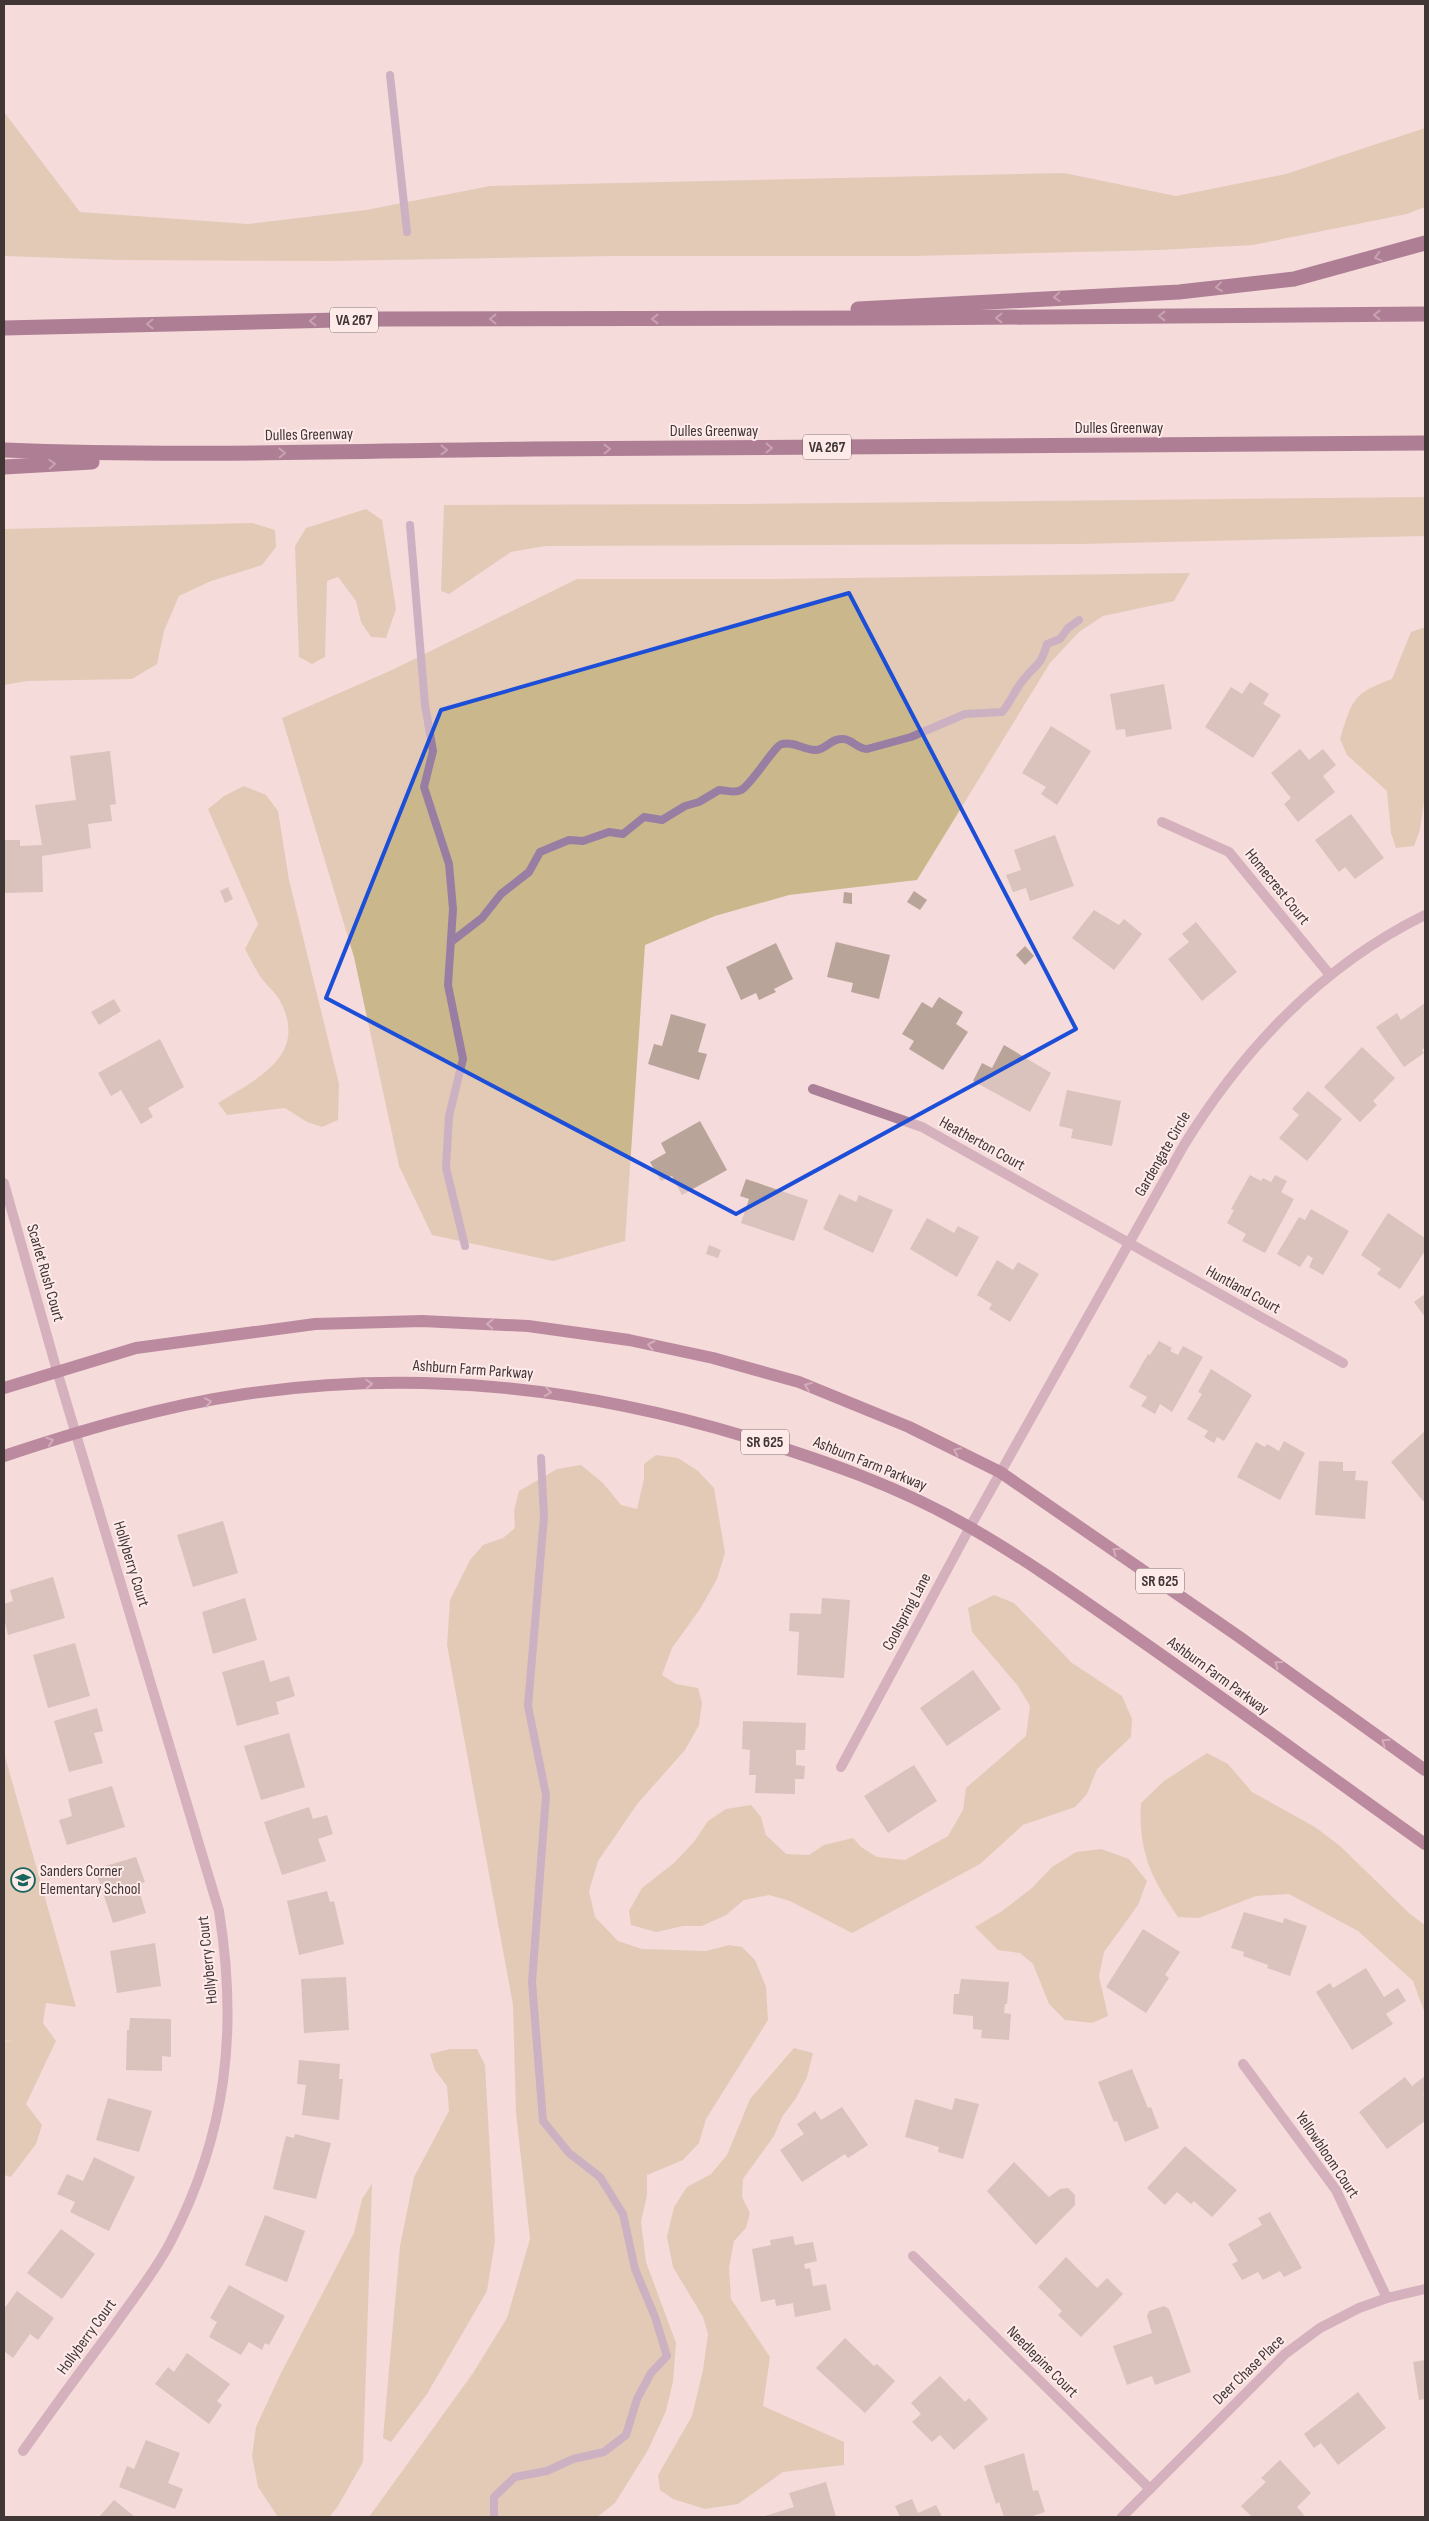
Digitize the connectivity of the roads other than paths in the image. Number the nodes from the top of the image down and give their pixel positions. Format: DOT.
graph roads {
  1 [pos="1425,243"];
  2 [pos="1425,314"];
  3 [pos="704,319"];
  4 [pos="4,328"];
  5 [pos="1423,444"];
  6 [pos="4,450"];
  7 [pos="233,454"];
  8 [pos="4,467"];
  9 [pos="1162,822"];
  10 [pos="1425,915"];
  11 [pos="1330,975"];
  12 [pos="813,1089"];
  13 [pos="4,1183"];
  14 [pos="1129,1243"];
  15 [pos="1343,1363"];
  16 [pos="57,1371"];
  17 [pos="4,1388"];
  18 [pos="76,1432"];
  19 [pos="4,1456"];
  20 [pos="1000,1472"];
  21 [pos="970,1527"];
  22 [pos="842,1767"];
  23 [pos="1425,1770"];
  24 [pos="1425,1844"];
  25 [pos="1243,2064"];
  26 [pos="914,2256"];
  27 [pos="1425,2289"];
  28 [pos="1387,2298"];
  29 [pos="23,2451"];
  30 [pos="1150,2489"];
  31 [pos="1122,2517"];
  1 -- 3 [label="highway, one-way"];
  2 -- 3 [label="highway, VA 267, one-way"];
  3 -- 4 [label="highway, VA 267, one-way"];
  7 -- 5 [label="highway, Dulles Greenway / VA 267, one-way"];
  6 -- 7 [label="highway, Dulles Greenway / VA 267"];
  8 -- 7 [label="highway, one-way"];
  9 -- 11 [label="street, Homecrest Court"];
  10 -- 11 [label="street, Gardengate Circle"];
  11 -- 14 [label="street, Gardengate Circle"];
  12 -- 14 [label="street, Heatherton Court"];
  13 -- 16 [label="street, Scarlet Rush Court"];
  14 -- 15 [label="street, Huntland Court"];
  14 -- 20 [label="street, Gardengate Circle"];
  16 -- 17 [label="main road, SR 625"];
  16 -- 18 [label="street, Hollyberry Court"];
  20 -- 16 [label="main road, SR 625, one-way"];
  19 -- 18 [label="main road, Ashburn Farm Parkway / SR 625, one-way"];
  18 -- 21 [label="main road, Ashburn Farm Parkway / SR 625, one-way"];
  18 -- 29 [label="street, Hollyberry Court"];
  20 -- 21 [label="street, Coolspring Lane"];
  23 -- 20 [label="main road, SR 625, one-way"];
  21 -- 22 [label="street, Coolspring Lane"];
  21 -- 24 [label="main road, Ashburn Farm Parkway / SR 625"];
  25 -- 28 [label="street, Yellowbloom Court"];
  26 -- 30 [label="street, Needlepine Court"];
  27 -- 28 [label="street, Deer Chase Place"];
  28 -- 30 [label="street, Deer Chase Place"];
  30 -- 31 [label="street, Deer Chase Place"];
}
